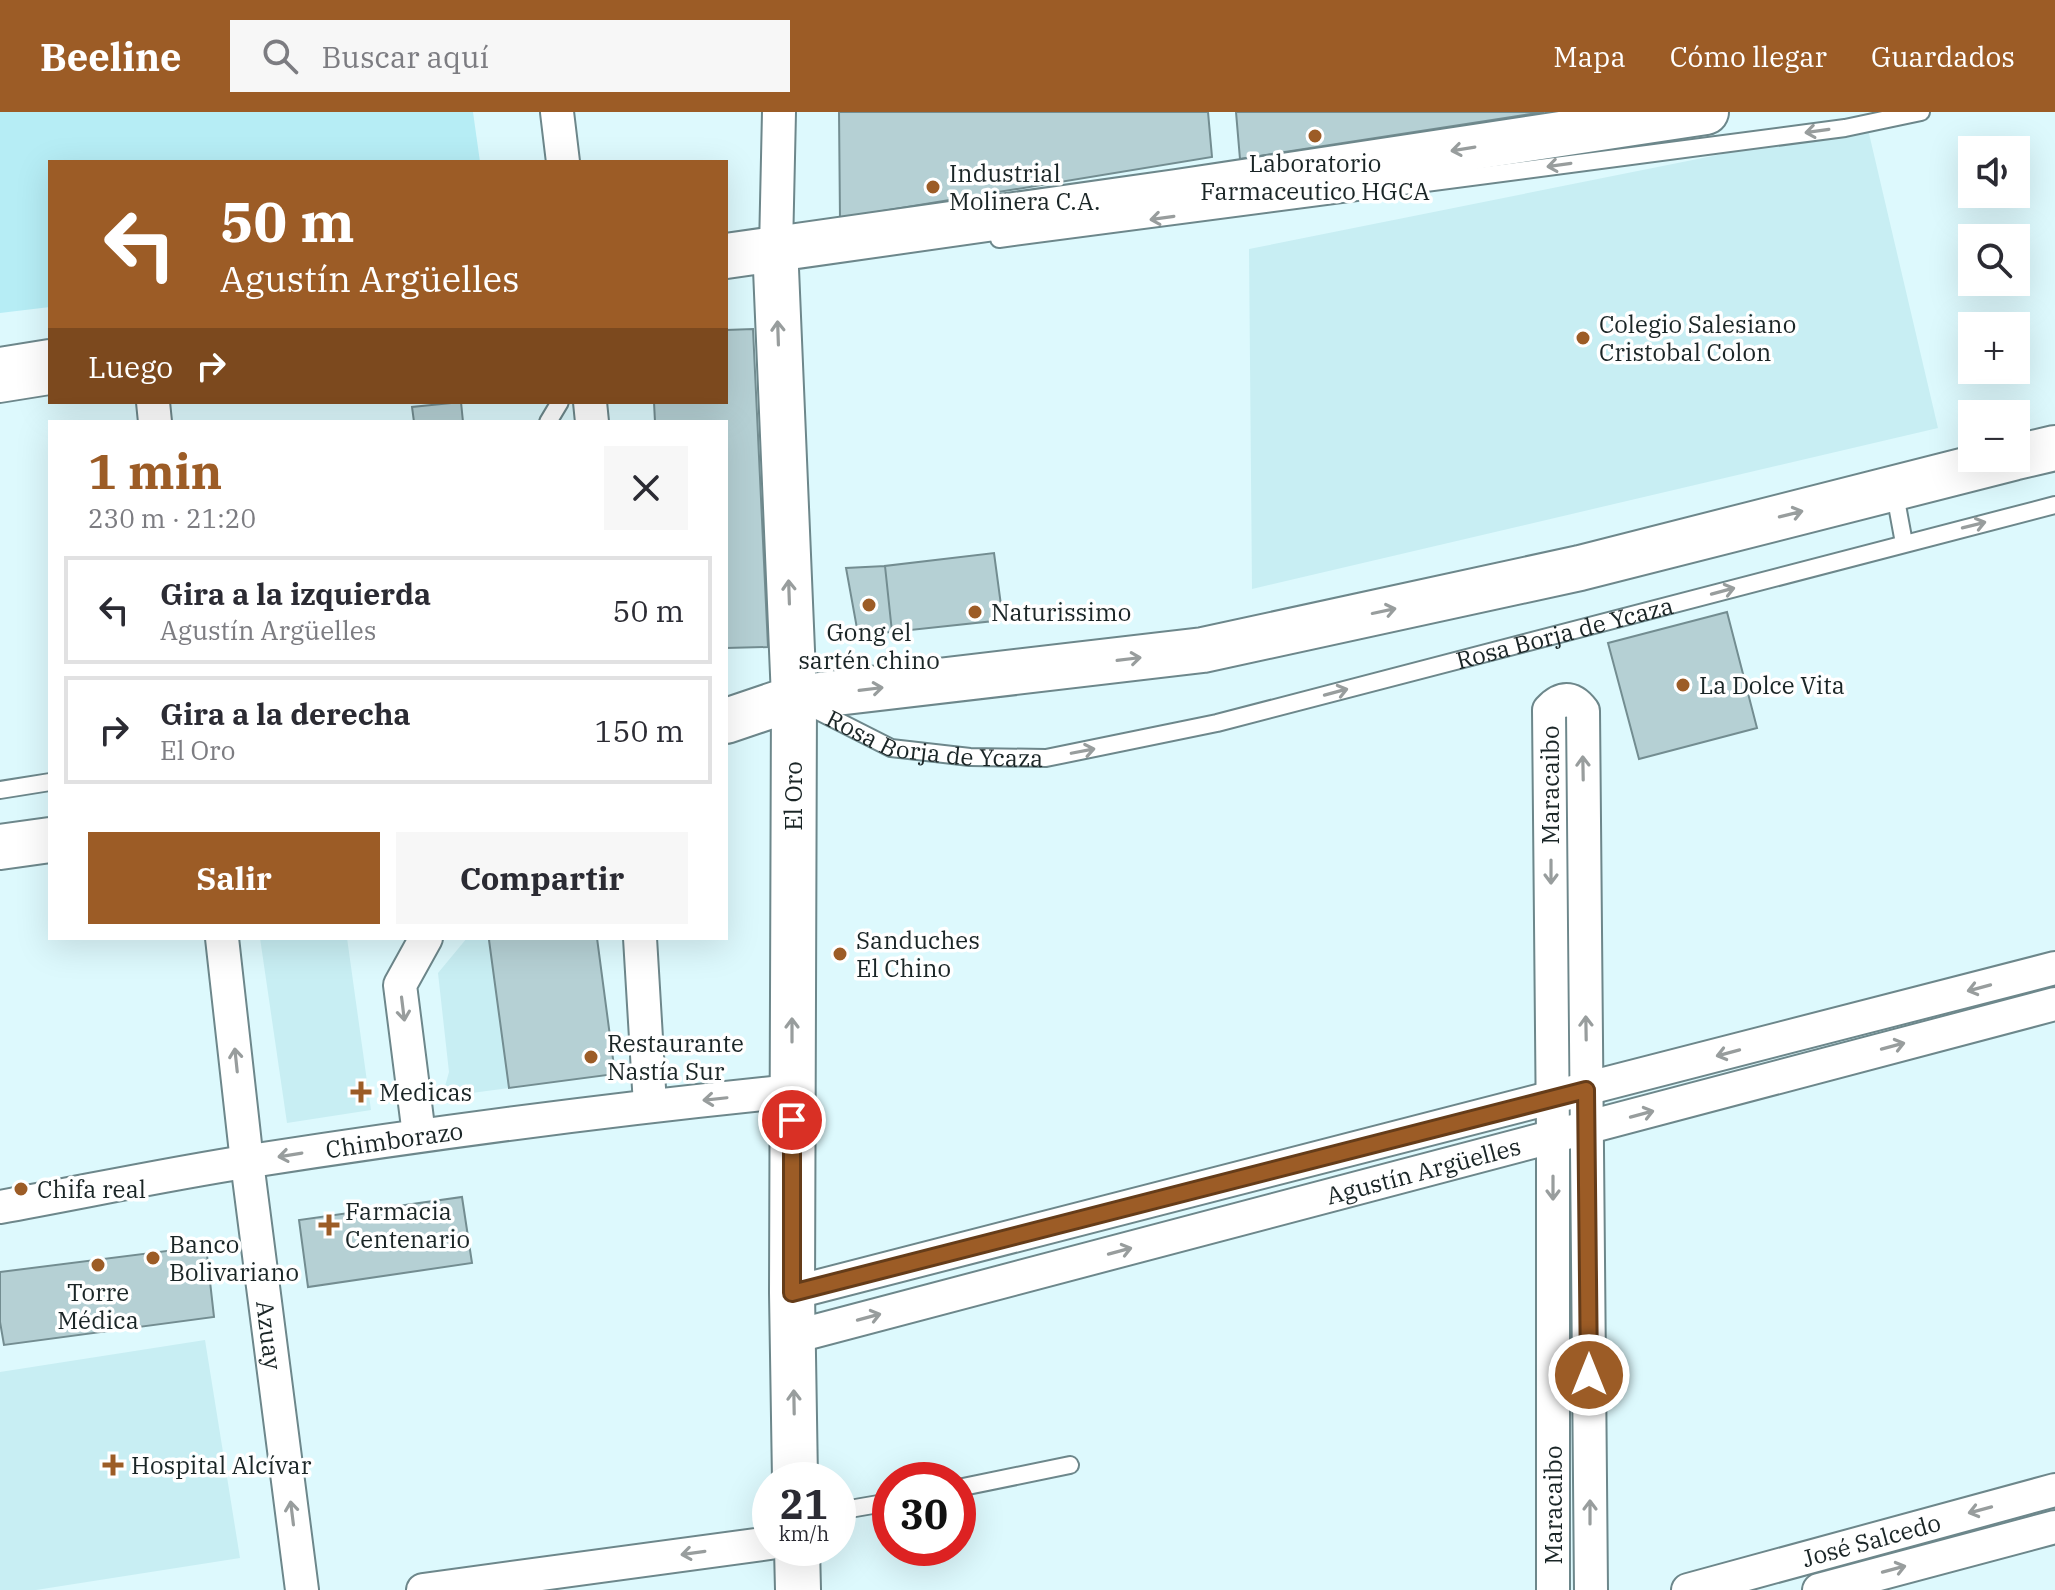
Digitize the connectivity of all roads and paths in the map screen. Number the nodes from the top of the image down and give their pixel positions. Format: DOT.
graph roads {
  1 [pos="557,112"];
  2 [pos="779,112"];
  3 [pos="1706,112"];
  4 [pos="1921,112"];
  5 [pos="563,160"];
  6 [pos="980,242"];
  7 [pos="767,262"];
  8 [pos="48,362"];
  9 [pos="0,370"];
  10 [pos="48,386"];
  11 [pos="0,394"];
  12 [pos="2055,448"];
  13 [pos="2030,454"];
  14 [pos="1958,472"];
  15 [pos="1894,487"];
  16 [pos="2055,505"];
  17 [pos="1904,543"];
  18 [pos="794,698"];
  19 [pos="733,710"];
  20 [pos="48,782"];
  21 [pos="0,790"];
  22 [pos="48,840"];
  23 [pos="0,847"];
  24 [pos="222,940"];
  25 [pos="425,940"];
  26 [pos="640,940"];
  27 [pos="2055,968"];
  28 [pos="1933,1000"];
  29 [pos="2055,1004"];
  30 [pos="1942,1033"];
  31 [pos="1586,1090"];
  32 [pos="792,1091"];
  33 [pos="1552,1097"];
  34 [pos="650,1105"];
  35 [pos="1587,1128"];
  36 [pos="419,1135"];
  37 [pos="1553,1136"];
  38 [pos="247,1162"];
  39 [pos="1158,1199"];
  40 [pos="0,1207"];
  41 [pos="1168,1238"];
  42 [pos="792,1293"];
  43 [pos="793,1337"];
  44 [pos="795,1462"];
  45 [pos="1070,1465"];
  46 [pos="976,1484"];
  47 [pos="2055,1490"];
  48 [pos="1928,1524"];
  49 [pos="2055,1527"];
  50 [pos="752,1545"];
  51 [pos="1936,1558"];
  52 [pos="797,1566"];
  53 [pos="302,1590"];
  54 [pos="423,1590"];
  55 [pos="798,1590"];
  56 [pos="1553,1590"];
  57 [pos="1591,1590"];
  58 [pos="1688,1590"];
  59 [pos="1819,1590"];
  1 -- 5 [label="street"];
  2 -- 7 [label="street, El Oro"];
  3 -- 7 [label="main road, one-way"];
  4 -- 6 [label="lane, one-way"];
  18 -- 7 [label="main road, El Oro, one-way"];
  8 -- 9 [label="main road"];
  10 -- 11 [label="lane"];
  12 -- 13 [label="main road, Rosa Borja de Ycaza"];
  14 -- 15 [label="main road, Rosa Borja de Ycaza"];
  15 -- 17 [label="lane"];
  18 -- 15 [label="main road, Rosa Borja de Ycaza, one-way"];
  17 -- 16 [label="lane, Rosa Borja de Ycaza, one-way"];
  18 -- 17 [label="lane, Rosa Borja de Ycaza, one-way"];
  18 -- 19 [label="main road"];
  32 -- 18 [label="main road, El Oro, one-way"];
  20 -- 21 [label="lane"];
  22 -- 23 [label="main road"];
  38 -- 24 [label="street, Azuay, one-way"];
  25 -- 36 [label="street, one-way"];
  26 -- 34 [label="street"];
  27 -- 28 [label="street, Agustín Argüelles, one-way"];
  28 -- 30 [label="street"];
  28 -- 31 [label="street, Agustín Argüelles, one-way"];
  29 -- 30 [label="street, Agustín Argüelles"];
  35 -- 30 [label="street, Agustín Argüelles, one-way"];
  31 -- 33 [label="street, Agustín Argüelles"];
  31 -- 33 [label="street, Maracaibo, one-way"];
  31 -- 35 [label="street, Maracaibo"];
  32 -- 34 [label="street, Chimborazo, one-way"];
  32 -- 42 [label="main road, El Oro"];
  33 -- 37 [label="street, Maracaibo"];
  33 -- 39 [label="street, Agustín Argüelles"];
  34 -- 36 [label="street, Chimborazo"];
  35 -- 37 [label="street, Agustín Argüelles"];
  57 -- 35 [label="street, Maracaibo, one-way"];
  36 -- 38 [label="street, Chimborazo, one-way"];
  37 -- 41 [label="street, Agustín Argüelles"];
  37 -- 56 [label="street, Maracaibo, one-way"];
  38 -- 40 [label="street, Chimborazo"];
  53 -- 38 [label="street, Azuay, one-way"];
  39 -- 41 [label="street"];
  39 -- 42 [label="street, Agustín Argüelles"];
  43 -- 41 [label="street, Agustín Argüelles, one-way"];
  42 -- 43 [label="main road, El Oro"];
  44 -- 43 [label="main road, El Oro, one-way"];
  45 -- 46 [label="lane"];
  47 -- 48 [label="street, José Salcedo, one-way"];
  48 -- 51 [label="street"];
  48 -- 58 [label="street, José Salcedo"];
  49 -- 51 [label="street, José Salcedo"];
  50 -- 54 [label="street, one-way"];
  59 -- 51 [label="street, José Salcedo, one-way"];
  52 -- 55 [label="main road"];
}
